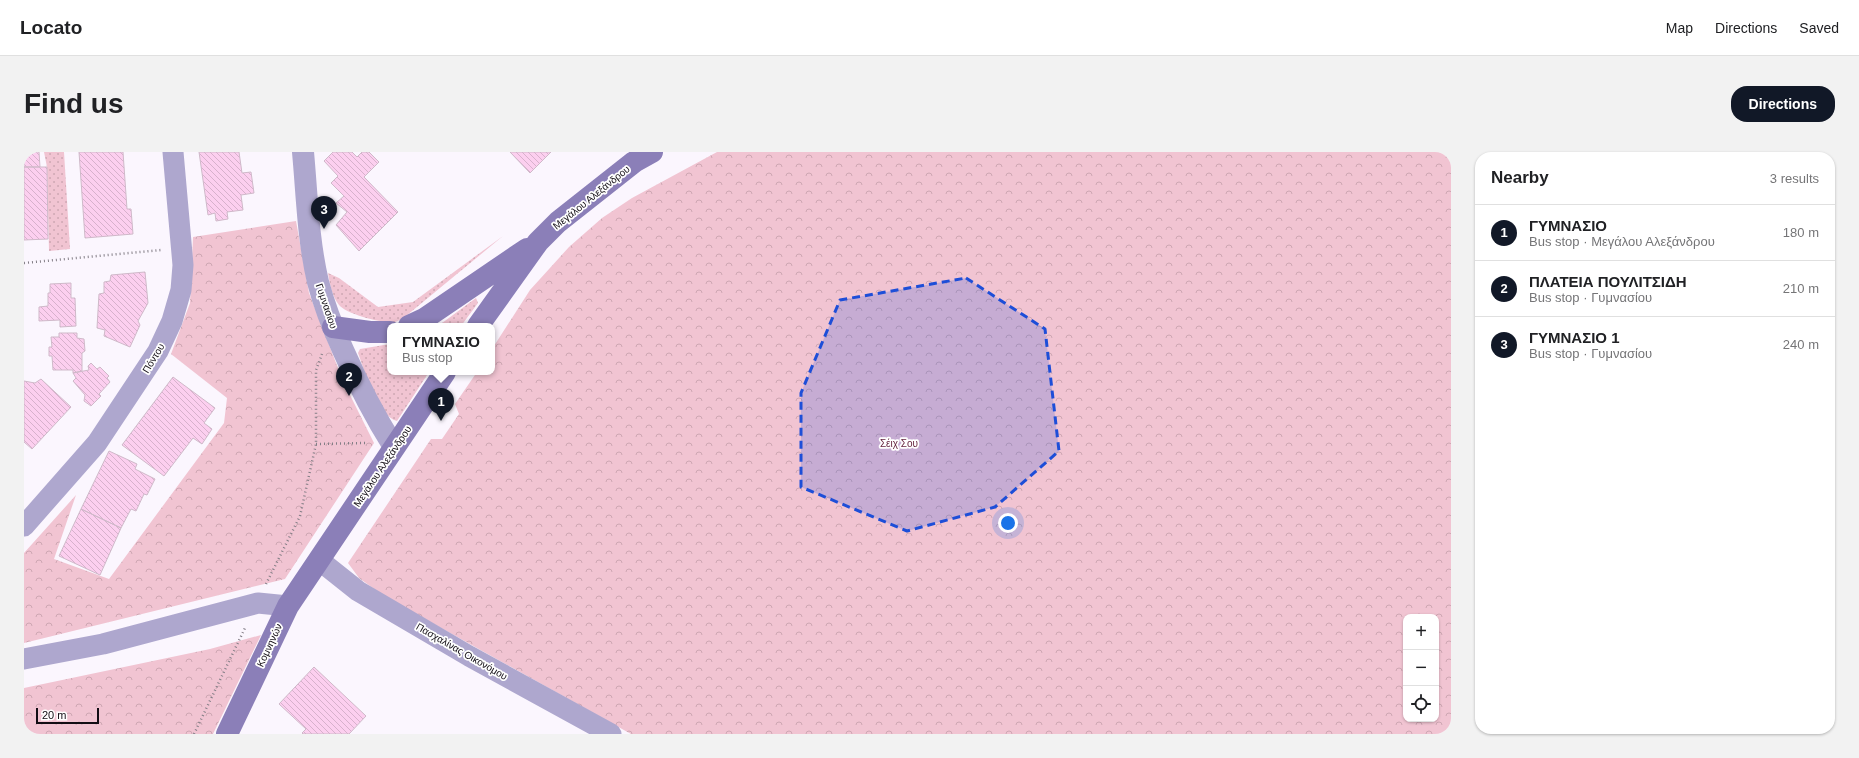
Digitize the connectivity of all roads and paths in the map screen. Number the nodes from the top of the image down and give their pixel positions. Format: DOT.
graph roads {
  1 [pos="173,152"];
  2 [pos="302,152"];
  3 [pos="637,155"];
  4 [pos="538,242"];
  5 [pos="182,248"];
  6 [pos="24,263"];
  7 [pos="415,323"];
  8 [pos="480,323"];
  9 [pos="333,326"];
  10 [pos="387,332"];
  11 [pos="443,375"];
  12 [pos="367,443"];
  13 [pos="316,444"];
  14 [pos="394,446"];
  15 [pos="24,526"];
  16 [pos="319,560"];
  17 [pos="258,603"];
  18 [pos="288,606"];
  19 [pos="24,659"];
  20 [pos="229,732"];
  21 [pos="194,734"];
  22 [pos="611,734"];
  1 -- 5 [label="street, Πόντου"];
  2 -- 9 [label="street, Γυμνασίου"];
  3 -- 4 [label="main road, Μεγάλου Αλεξάνδρου"];
  4 -- 7 [label="main road"];
  4 -- 8 [label="main road, Μεγάλου Αλεξάνδρου"];
  5 -- 6 [label="path"];
  5 -- 15 [label="street, Πόντου"];
  9 -- 10 [label="main road"];
  9 -- 13 [label="path"];
  9 -- 14 [label="street, Γυμνασίου"];
  11 -- 14 [label="main road, Μεγάλου Αλεξάνδρου"];
  12 -- 13 [label="path"];
  13 -- 17 [label="path"];
  14 -- 16 [label="main road, Μεγάλου Αλεξάνδρου"];
  16 -- 18 [label="main road, Κομνηνών"];
  16 -- 22 [label="street, Πασχαλίνας Οικονόμου"];
  17 -- 18 [label="street"];
  17 -- 19 [label="street"];
  17 -- 21 [label="path"];
  18 -- 20 [label="main road, Κομνηνών"];
}
